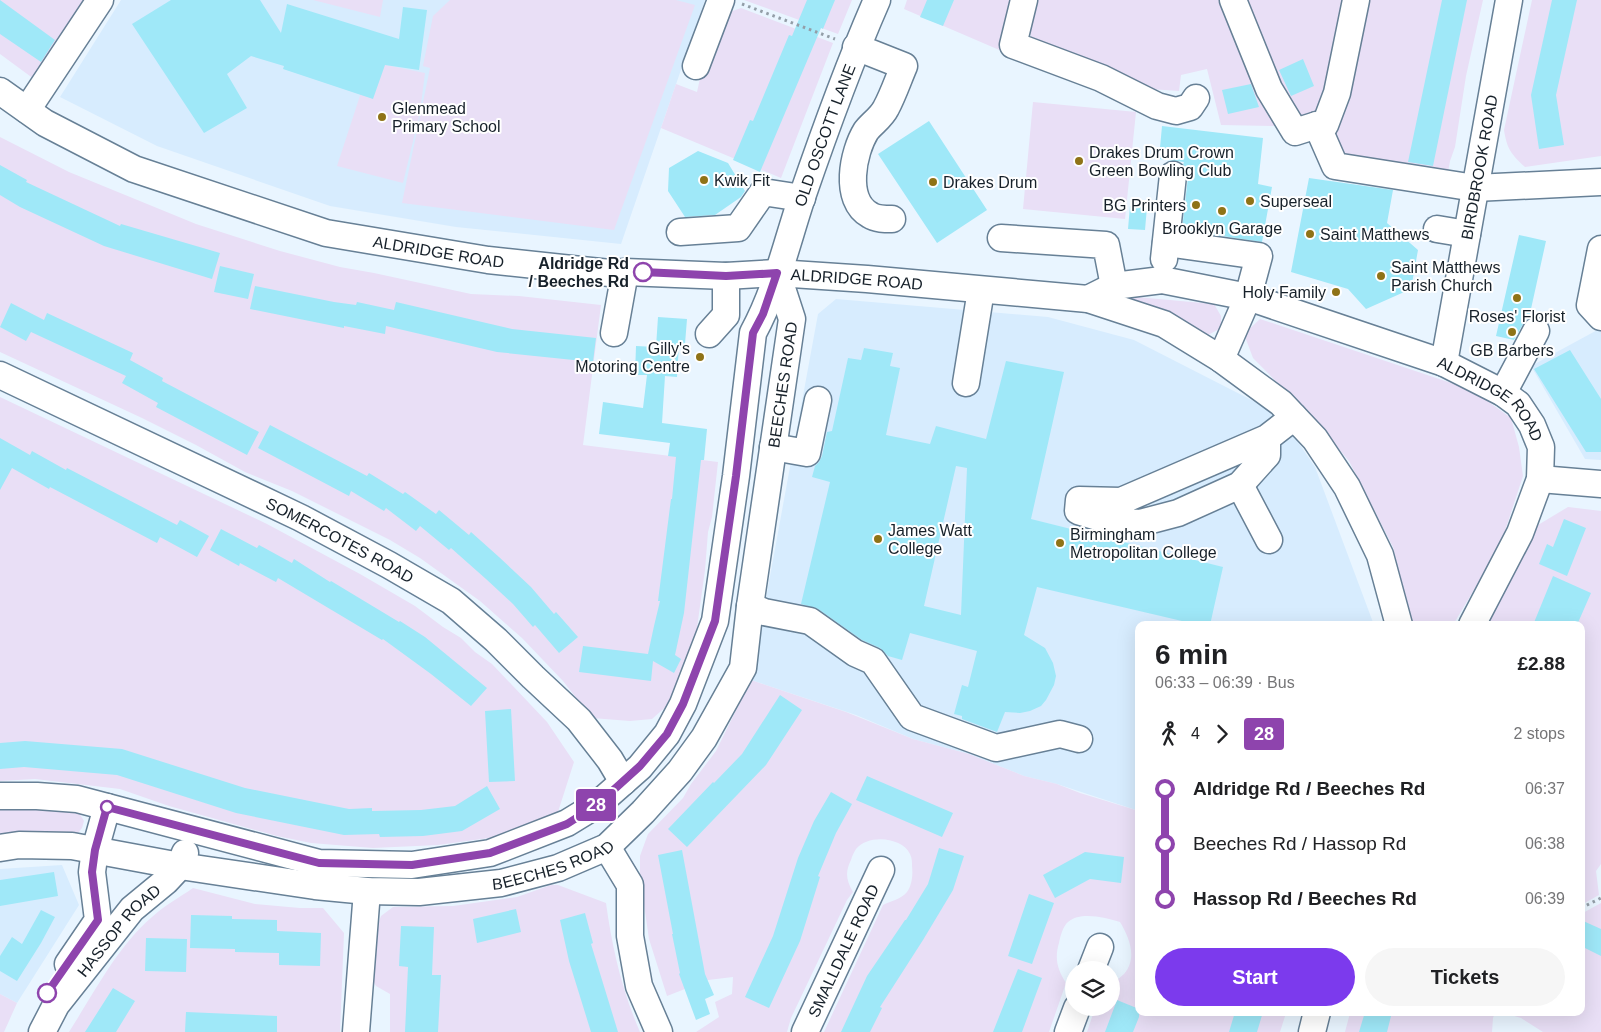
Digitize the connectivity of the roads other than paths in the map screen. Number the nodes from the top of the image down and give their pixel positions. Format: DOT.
graph roads {
  1 [pos="100,0"];
  2 [pos="877,0"];
  3 [pos="1024,0"];
  4 [pos="1233,0"];
  5 [pos="1356,0"];
  6 [pos="1510,0"];
  7 [pos="731,2"];
  8 [pos="856,47"];
  9 [pos="696,66"];
  10 [pos="0,91"];
  11 [pos="1196,98"];
  12 [pos="27,110"];
  13 [pos="1317,125"];
  14 [pos="1173,175"];
  15 [pos="1601,182"];
  16 [pos="1475,188"];
  17 [pos="802,198"];
  18 [pos="892,219"];
  19 [pos="1437,229"];
  20 [pos="680,232"];
  21 [pos="1467,234"];
  22 [pos="1001,238"];
  23 [pos="1166,243"];
  24 [pos="1206,249"];
  25 [pos="1601,249"];
  26 [pos="625,272"];
  27 [pos="777,273"];
  28 [pos="726,276"];
  29 [pos="1162,280"];
  30 [pos="1114,286"];
  31 [pos="1200,288"];
  32 [pos="981,290"];
  33 [pos="1248,297"];
  34 [pos="1088,299"];
  35 [pos="763,314"];
  36 [pos="726,315"];
  37 [pos="1601,317"];
  38 [pos="1536,331"];
  39 [pos="614,333"];
  40 [pos="710,334"];
  41 [pos="1221,359"];
  42 [pos="1444,363"];
  43 [pos="0,375"];
  44 [pos="966,383"];
  45 [pos="1503,393"];
  46 [pos="818,400"];
  47 [pos="1294,417"];
  48 [pos="1267,438"];
  49 [pos="774,446"];
  50 [pos="1540,480"];
  51 [pos="1601,484"];
  52 [pos="1240,485"];
  53 [pos="1269,540"];
  54 [pos="750,606"];
  55 [pos="1398,621"];
  56 [pos="1475,621"];
  57 [pos="1079,739"];
  58 [pos="623,782"];
  59 [pos="0,796"];
  60 [pos="107,807"];
  61 [pos="194,831"];
  62 [pos="607,847"];
  63 [pos="0,848"];
  64 [pos="95,850"];
  65 [pos="180,866"];
  66 [pos="881,870"];
  67 [pos="367,891"];
  68 [pos="1074,1016"];
  69 [pos="1317,1016"];
  70 [pos="24,1032"];
  71 [pos="42,1032"];
  72 [pos="356,1032"];
  73 [pos="659,1032"];
  74 [pos="805,1032"];
  75 [pos="1068,1032"];
  76 [pos="1312,1032"];
  1 -- 12 [label="street"];
  2 -- 8 [label="street, OLD OSCOTT LANE"];
  3 -- 11 [label="street"];
  4 -- 13 [label="street"];
  5 -- 13 [label="street"];
  6 -- 16 [label="street, BIRDBROOK ROAD"];
  7 -- 9 [label="street"];
  8 -- 17 [label="street, OLD OSCOTT LANE"];
  8 -- 18 [label="street"];
  10 -- 12 [label="street, ALDRIDGE ROAD"];
  12 -- 26 [label="street, ALDRIDGE ROAD"];
  13 -- 16 [label="street"];
  14 -- 23 [label="street"];
  15 -- 16 [label="street"];
  16 -- 21 [label="street, BIRDBROOK ROAD"];
  17 -- 20 [label="street"];
  17 -- 27 [label="street, OLD OSCOTT LANE"];
  19 -- 21 [label="street"];
  21 -- 42 [label="street, BIRDBROOK ROAD"];
  22 -- 30 [label="street"];
  23 -- 24 [label="street"];
  23 -- 29 [label="street"];
  24 -- 31 [label="street"];
  24 -- 33 [label="street"];
  25 -- 37 [label="street"];
  26 -- 28 [label="street, ALDRIDGE ROAD"];
  26 -- 39 [label="street"];
  27 -- 28 [label="street, ALDRIDGE ROAD"];
  27 -- 32 [label="street, ALDRIDGE ROAD"];
  27 -- 35 [label="street, BEECHES ROAD"];
  27 -- 49 [label="street, BEECHES ROAD"];
  28 -- 36 [label="street"];
  29 -- 30 [label="street, ALDRIDGE ROAD"];
  29 -- 31 [label="street, ALDRIDGE ROAD"];
  30 -- 34 [label="street, ALDRIDGE ROAD"];
  31 -- 33 [label="street, ALDRIDGE ROAD"];
  32 -- 34 [label="street, ALDRIDGE ROAD"];
  32 -- 44 [label="street"];
  33 -- 41 [label="street"];
  33 -- 42 [label="street, ALDRIDGE ROAD"];
  34 -- 41 [label="street, ALDRIDGE ROAD"];
  35 -- 36 [label="street"];
  35 -- 58 [label="street, BEECHES ROAD"];
  36 -- 40 [label="street"];
  38 -- 45 [label="street"];
  41 -- 47 [label="street, ALDRIDGE ROAD"];
  42 -- 45 [label="street, ALDRIDGE ROAD"];
  43 -- 58 [label="street, SOMERCOTES ROAD"];
  45 -- 50 [label="street, ALDRIDGE ROAD"];
  46 -- 49 [label="street"];
  47 -- 48 [label="street"];
  47 -- 55 [label="street, ALDRIDGE ROAD"];
  48 -- 52 [label="street"];
  48 -- 52 [label="street"];
  49 -- 54 [label="street, BEECHES ROAD"];
  50 -- 51 [label="street"];
  50 -- 56 [label="street, ALDRIDGE ROAD"];
  52 -- 53 [label="street"];
  54 -- 57 [label="street"];
  54 -- 62 [label="street, BEECHES ROAD"];
  58 -- 61 [label="street, BEECHES ROAD"];
  59 -- 60 [label="street, BEECHES ROAD"];
  60 -- 61 [label="street, BEECHES ROAD"];
  60 -- 64 [label="street, HASSOP ROAD"];
  61 -- 65 [label="street, HASSOP ROAD"];
  62 -- 67 [label="street, BEECHES ROAD"];
  62 -- 73 [label="street"];
  63 -- 64 [label="street, BEECHES ROAD"];
  64 -- 65 [label="street, BEECHES ROAD"];
  64 -- 70 [label="street, HASSOP ROAD"];
  65 -- 67 [label="street, BEECHES ROAD"];
  65 -- 71 [label="street, HASSOP ROAD"];
  66 -- 74 [label="street, SMALLDALE ROAD"];
  67 -- 72 [label="street"];
  68 -- 75 [label="street"];
  69 -- 76 [label="street"];
}
